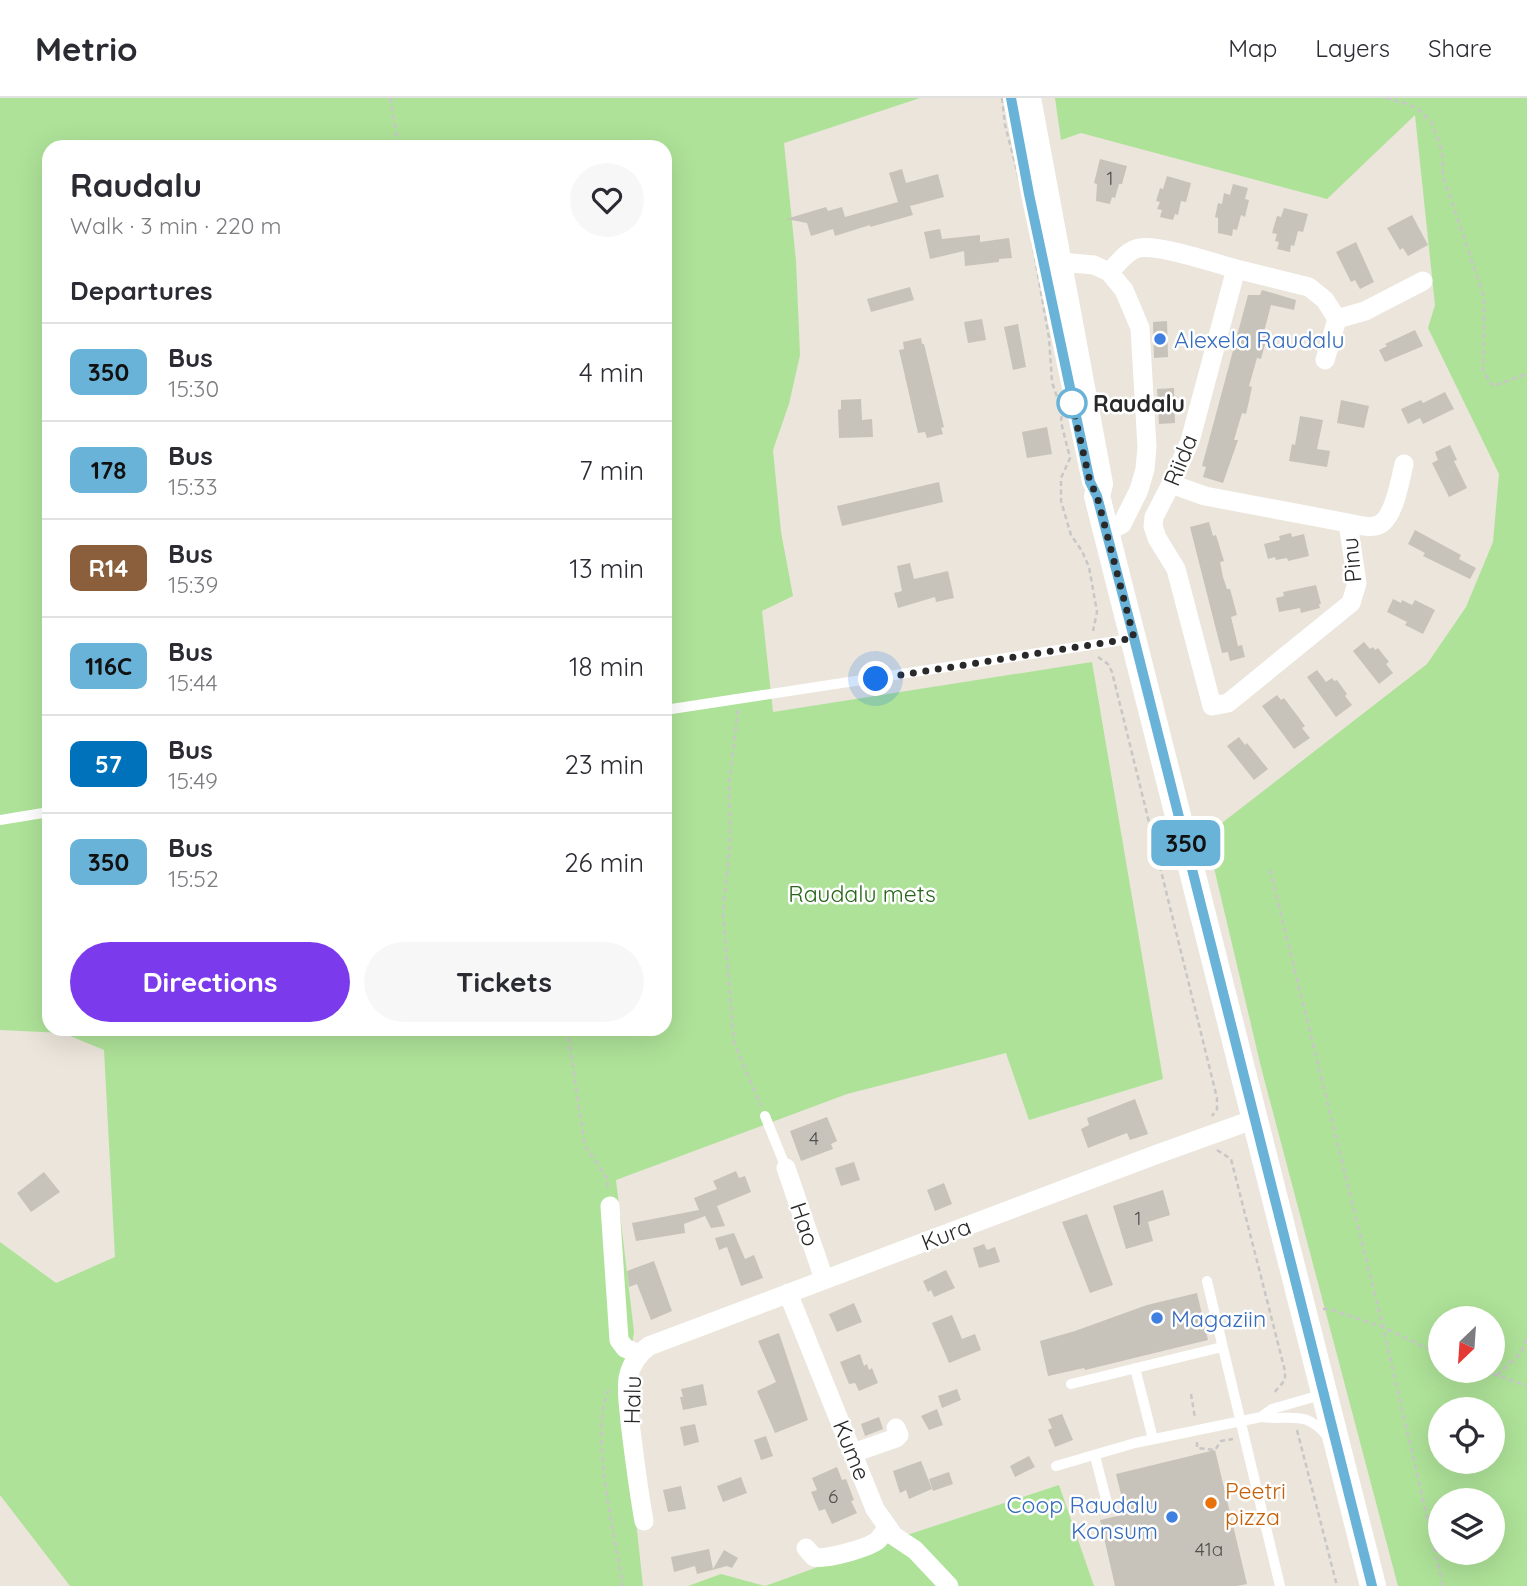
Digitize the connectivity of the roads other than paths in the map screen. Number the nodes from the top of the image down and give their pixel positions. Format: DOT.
graph roads {
  1 [pos="1012,98"];
  2 [pos="1028,98"];
  3 [pos="1052,263"];
  4 [pos="1236,269"];
  5 [pos="1110,272"];
  6 [pos="1423,281"];
  7 [pos="1337,319"];
  8 [pos="1325,360"];
  9 [pos="1404,464"];
  10 [pos="1171,484"];
  11 [pos="1348,523"];
  12 [pos="1107,532"];
  13 [pos="1134,638"];
  14 [pos="1212,706"];
  15 [pos="672,709"];
  16 [pos="42,813"];
  17 [pos="0,820"];
  18 [pos="765,1115"];
  19 [pos="1255,1119"];
  20 [pos="786,1168"];
  21 [pos="610,1206"];
  22 [pos="824,1279"];
  23 [pos="1207,1281"];
  24 [pos="789,1293"];
  25 [pos="1222,1346"];
  26 [pos="634,1363"];
  27 [pos="1135,1368"];
  28 [pos="1071,1384"];
  29 [pos="1324,1394"];
  30 [pos="1274,1414"];
  31 [pos="1240,1421"];
  32 [pos="897,1428"];
  33 [pos="1153,1439"];
  34 [pos="1338,1451"];
  35 [pos="853,1453"];
  36 [pos="1095,1457"];
  37 [pos="1056,1466"];
  38 [pos="1108,1507"];
  39 [pos="644,1521"];
  40 [pos="887,1526"];
  41 [pos="806,1548"];
  42 [pos="948,1586"];
  43 [pos="1280,1586"];
  44 [pos="1373,1586"];
  1 -- 3 [label="main road"];
  2 -- 3 [label="main road"];
  3 -- 5 [label="street"];
  3 -- 12 [label="main road"];
  4 -- 5 [label="street"];
  4 -- 7 [label="street"];
  4 -- 10 [label="street, Riida"];
  5 -- 12 [label="street"];
  6 -- 7 [label="street"];
  7 -- 8 [label="street"];
  9 -- 11 [label="street"];
  10 -- 11 [label="street, Pinu"];
  10 -- 14 [label="street, Riida"];
  11 -- 14 [label="street, Pinu"];
  12 -- 13 [label="main road"];
  13 -- 15 [label="lane"];
  13 -- 19 [label="main road"];
  16 -- 17 [label="lane"];
  18 -- 20 [label="lane"];
  19 -- 22 [label="street, Kura"];
  19 -- 29 [label="main road"];
  20 -- 22 [label="street, Hao"];
  21 -- 26 [label="street, Halu"];
  22 -- 24 [label="street, Kura"];
  23 -- 25 [label="lane"];
  24 -- 26 [label="street, Kura"];
  24 -- 35 [label="street, Kume"];
  25 -- 27 [label="lane"];
  25 -- 31 [label="lane"];
  26 -- 39 [label="street, Halu"];
  27 -- 28 [label="lane"];
  27 -- 33 [label="lane"];
  29 -- 30 [label="lane"];
  29 -- 34 [label="main road"];
  30 -- 31 [label="lane"];
  30 -- 34 [label="lane"];
  31 -- 33 [label="lane"];
  31 -- 43 [label="lane"];
  32 -- 35 [label="street"];
  33 -- 36 [label="lane"];
  34 -- 44 [label="main road"];
  35 -- 40 [label="street, Kume"];
  36 -- 37 [label="lane"];
  36 -- 38 [label="lane"];
  40 -- 41 [label="street"];
  40 -- 42 [label="street, Kume"];
}
